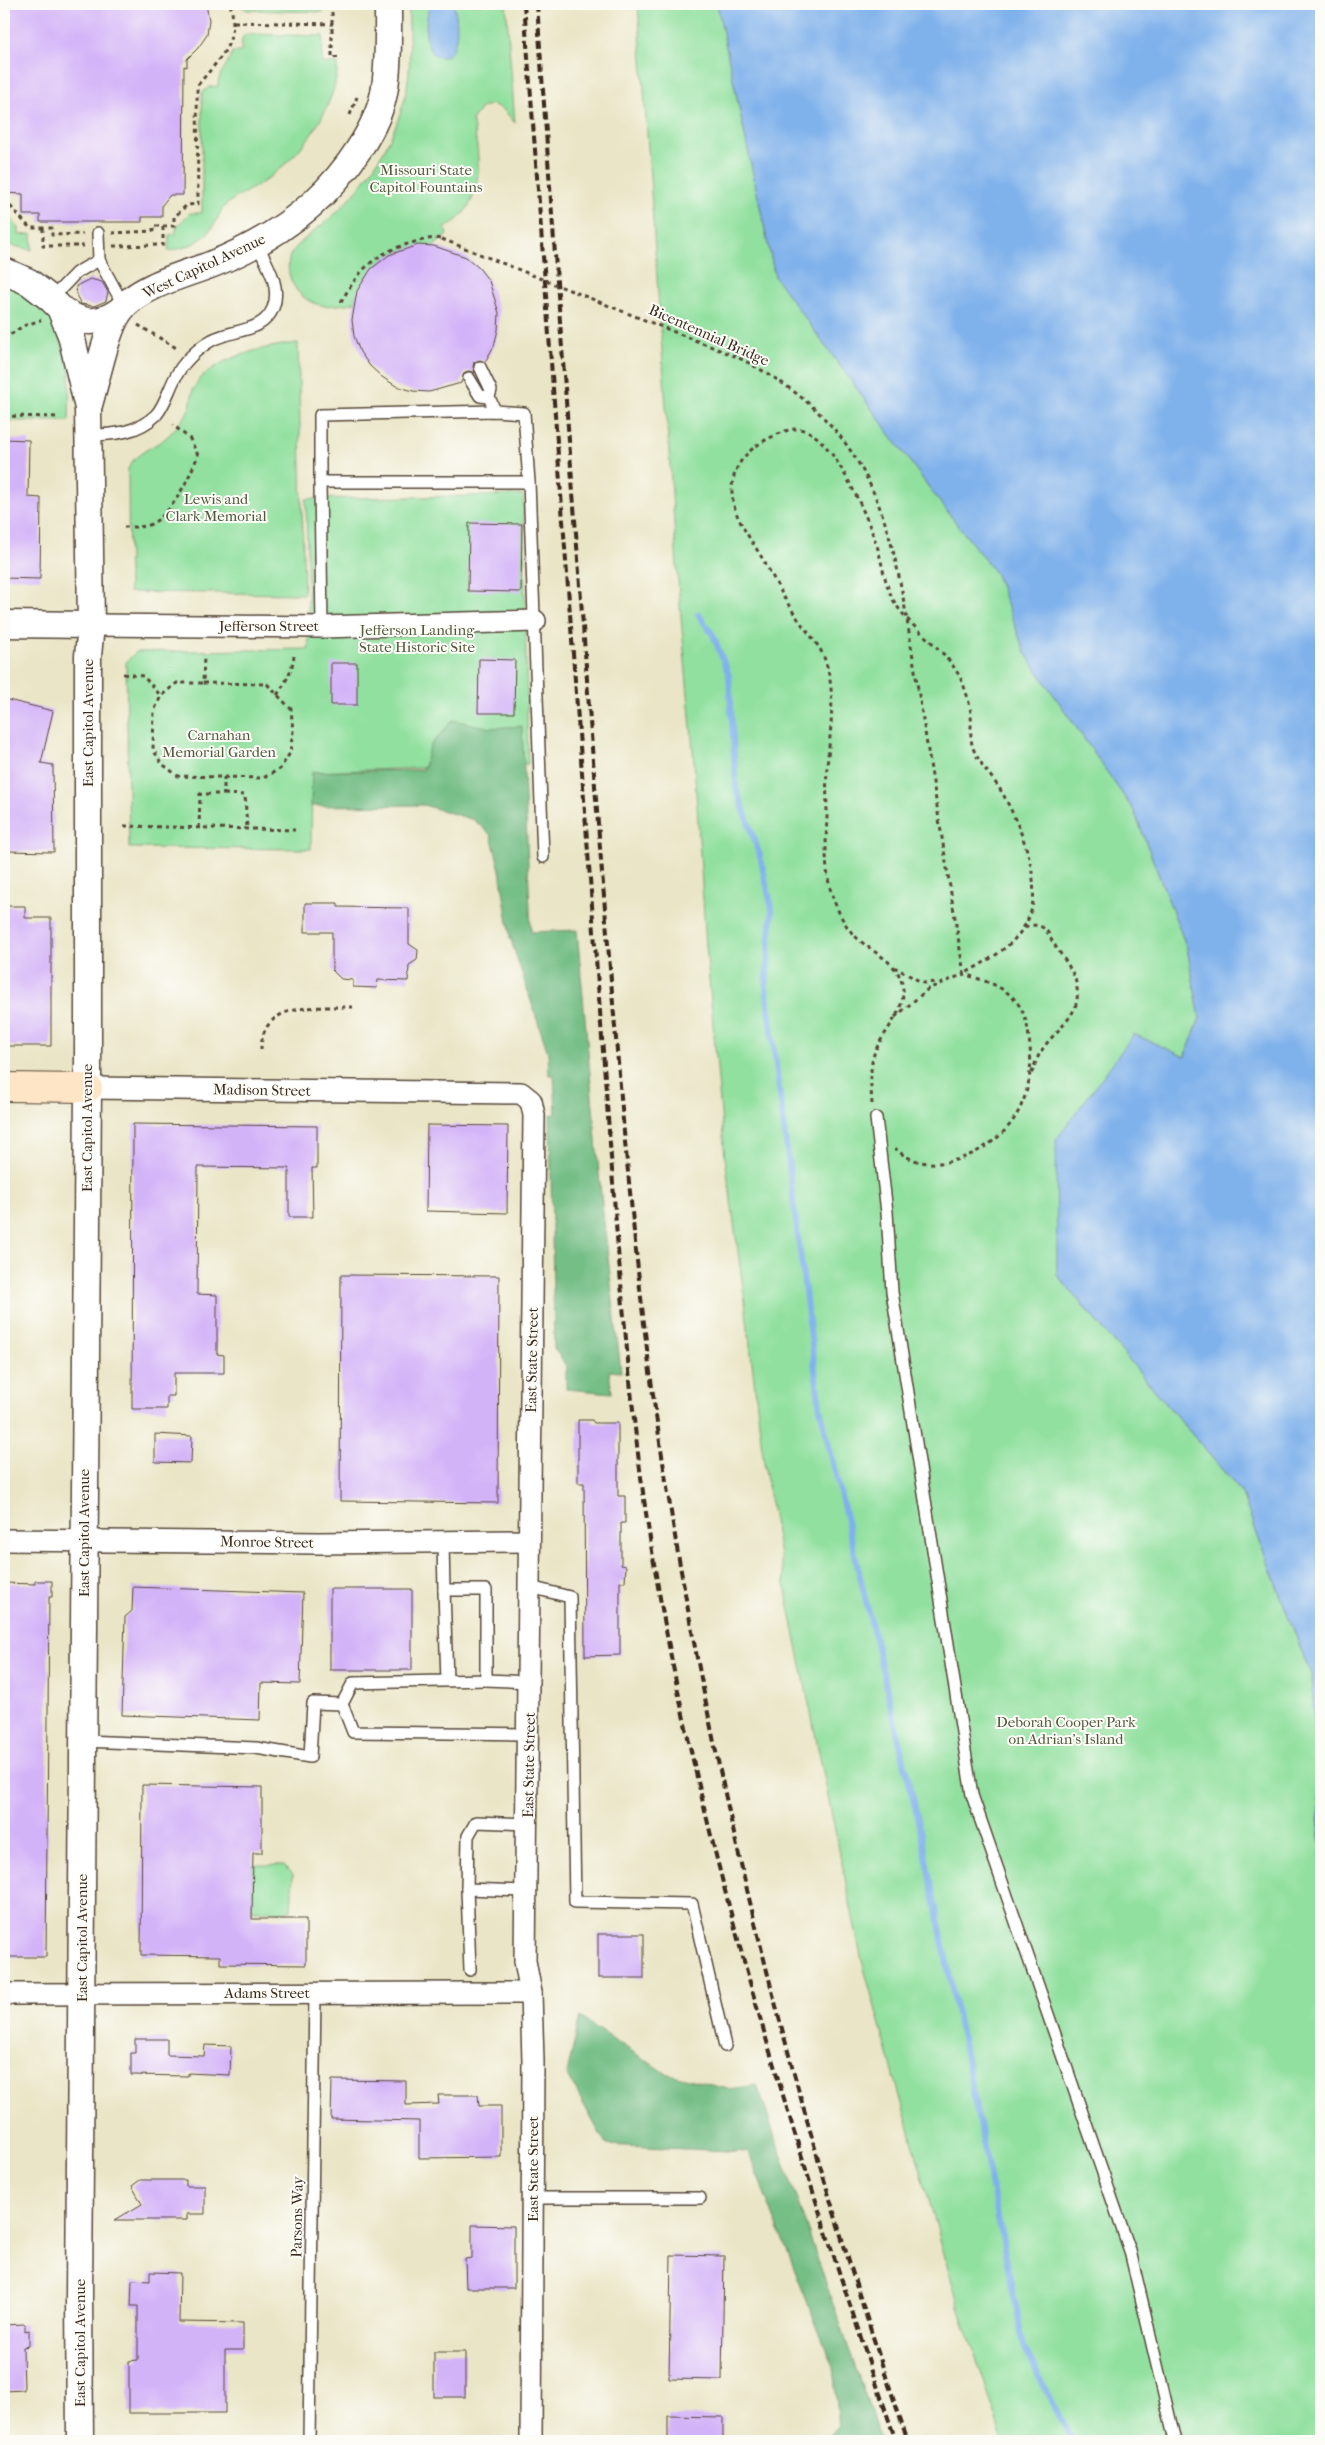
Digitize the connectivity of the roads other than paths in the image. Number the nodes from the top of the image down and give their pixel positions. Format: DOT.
graph roads {
  1 [pos="388,4"];
  2 [pos="98,233"];
  3 [pos="257,244"];
  4 [pos="99,260"];
  5 [pos="4,271"];
  6 [pos="51,309"];
  7 [pos="126,314"];
  8 [pos="480,367"];
  9 [pos="469,378"];
  10 [pos="489,397"];
  11 [pos="88,408"];
  12 [pos="496,411"];
  13 [pos="89,435"];
  14 [pos="320,482"];
  15 [pos="529,482"];
  16 [pos="535,621"];
  17 [pos="4,624"];
  18 [pos="91,625"];
  19 [pos="322,627"];
  20 [pos="543,858"];
  21 [pos="4,1088"];
  22 [pos="88,1088"];
  23 [pos="520,1093"];
  24 [pos="876,1118"];
  25 [pos="4,1540"];
  26 [pos="84,1540"];
  27 [pos="530,1541"];
  28 [pos="443,1542"];
  29 [pos="530,1587"];
  30 [pos="444,1590"];
  31 [pos="486,1680"];
  32 [pos="447,1681"];
  33 [pos="530,1682"];
  34 [pos="342,1704"];
  35 [pos="530,1734"];
  36 [pos="84,1740"];
  37 [pos="528,1824"];
  38 [pos="467,1889"];
  39 [pos="528,1891"];
  40 [pos="470,1970"];
  41 [pos="82,1992"];
  42 [pos="315,1993"];
  43 [pos="531,1993"];
  44 [pos="4,1994"];
  45 [pos="725,2046"];
  46 [pos="533,2198"];
  47 [pos="700,2198"];
  48 [pos="80,2441"];
  49 [pos="309,2441"];
  50 [pos="531,2441"];
  51 [pos="1175,2441"];
  1 -- 3 [label="street, West Capitol Avenue"];
  2 -- 4 [label="lane"];
  3 -- 7 [label="street, West Capitol Avenue"];
  3 -- 13 [label="lane"];
  4 -- 6 [label="lane"];
  4 -- 7 [label="lane"];
  5 -- 6 [label="street"];
  6 -- 7 [label="street, West Capitol Avenue"];
  6 -- 11 [label="street"];
  7 -- 11 [label="street"];
  8 -- 10 [label="lane"];
  9 -- 10 [label="lane"];
  10 -- 12 [label="lane"];
  11 -- 13 [label="street"];
  12 -- 14 [label="lane"];
  12 -- 15 [label="lane"];
  13 -- 18 [label="street"];
  14 -- 15 [label="lane"];
  14 -- 19 [label="lane"];
  15 -- 16 [label="lane"];
  16 -- 19 [label="street, Jefferson Street"];
  16 -- 20 [label="lane"];
  17 -- 18 [label="street, Jefferson Street"];
  18 -- 19 [label="street, Jefferson Street"];
  18 -- 22 [label="street, East Capitol Avenue"];
  21 -- 22 [label="main road, Madison Street"];
  22 -- 23 [label="street, Madison Street"];
  22 -- 26 [label="street, East Capitol Avenue"];
  23 -- 27 [label="street, East State Street"];
  24 -- 51 [label="lane"];
  25 -- 26 [label="street, Monroe Street"];
  26 -- 28 [label="street, Monroe Street"];
  26 -- 36 [label="street, East Capitol Avenue"];
  27 -- 28 [label="street, Monroe Street"];
  27 -- 29 [label="street, East State Street"];
  28 -- 30 [label="lane"];
  29 -- 33 [label="street, East State Street"];
  29 -- 45 [label="lane"];
  30 -- 31 [label="lane"];
  30 -- 32 [label="lane"];
  31 -- 32 [label="lane"];
  31 -- 33 [label="lane"];
  32 -- 34 [label="lane"];
  33 -- 35 [label="street, East State Street"];
  34 -- 35 [label="lane"];
  34 -- 36 [label="lane"];
  35 -- 37 [label="street, East State Street"];
  36 -- 41 [label="street, East Capitol Avenue"];
  37 -- 38 [label="lane"];
  37 -- 39 [label="street, East State Street"];
  38 -- 39 [label="lane"];
  38 -- 40 [label="lane"];
  39 -- 43 [label="street, East State Street"];
  41 -- 42 [label="street, Adams Street"];
  41 -- 44 [label="street, Adams Street"];
  41 -- 48 [label="street, East Capitol Avenue"];
  42 -- 43 [label="street, Adams Street"];
  42 -- 49 [label="lane, Parsons Way"];
  43 -- 46 [label="street, East State Street"];
  46 -- 47 [label="lane"];
  46 -- 50 [label="street, East State Street"];
}
